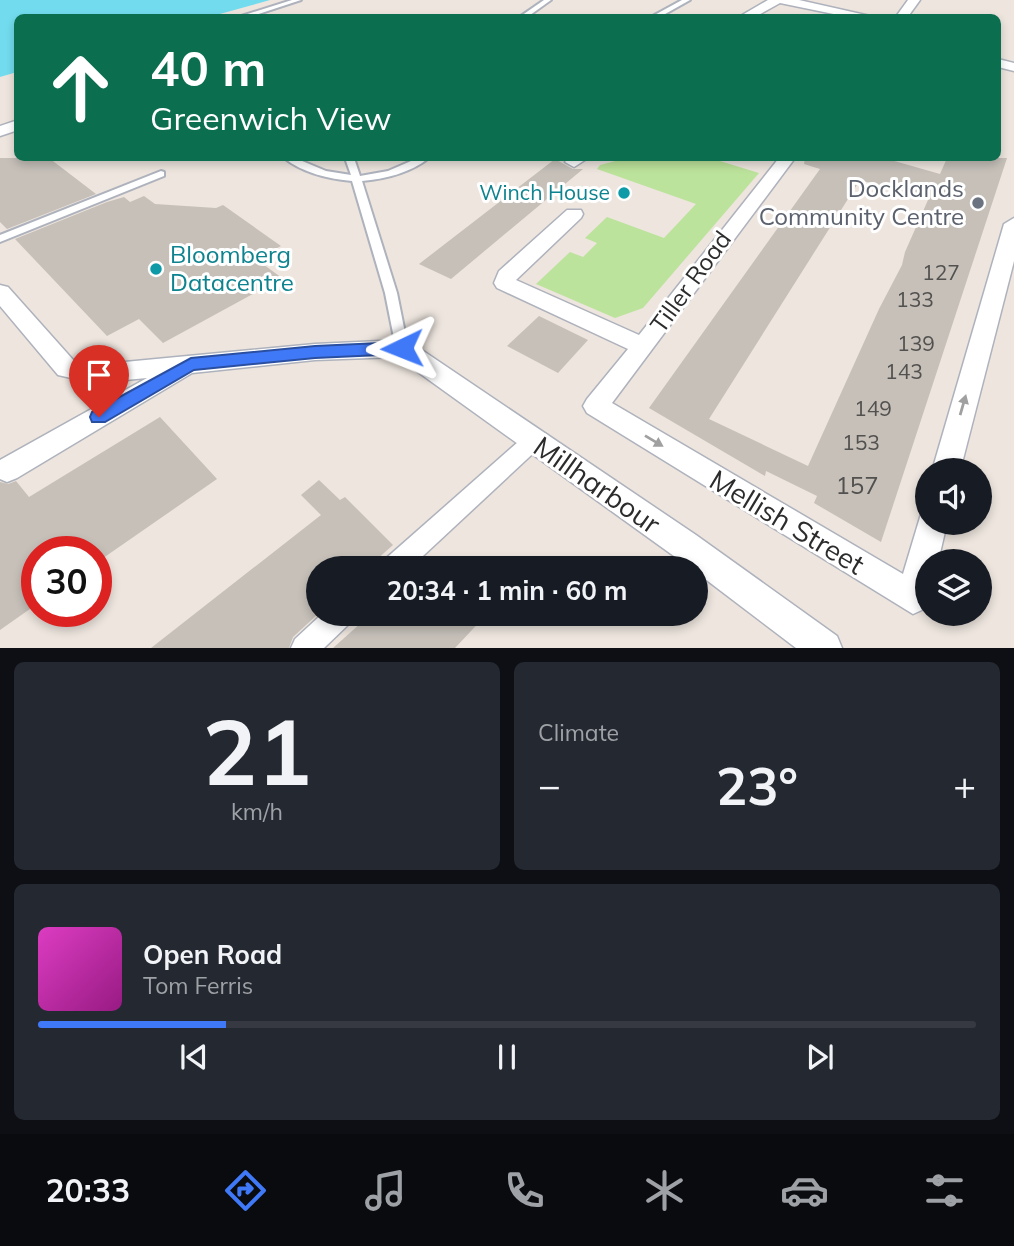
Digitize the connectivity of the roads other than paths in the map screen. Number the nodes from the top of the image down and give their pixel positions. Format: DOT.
graph roads {
  1 [pos="298,0"];
  2 [pos="548,0"];
  3 [pos="687,0"];
  4 [pos="779,0"];
  5 [pos="251,14"];
  6 [pos="527,14"];
  7 [pos="660,14"];
  8 [pos="751,14"];
  9 [pos="852,14"];
  10 [pos="294,161"];
  11 [pos="351,161"];
  12 [pos="419,161"];
  13 [pos="785,161"];
  14 [pos="160,174"];
  15 [pos="356,178"];
  16 [pos="574,214"];
  17 [pos="1014,224"];
  18 [pos="0,239"];
  19 [pos="0,292"];
  20 [pos="644,347"];
  21 [pos="402,348"];
  22 [pos="191,364"];
  23 [pos="596,406"];
  24 [pos="533,441"];
  25 [pos="950,458"];
  26 [pos="7,470"];
  27 [pos="929,535"];
  28 [pos="406,556"];
  29 [pos="328,626"];
  30 [pos="303,648"];
  31 [pos="825,648"];
  1 -- 5 [label="lane"];
  2 -- 6 [label="lane"];
  3 -- 7 [label="lane"];
  4 -- 8 [label="street"];
  4 -- 9 [label="street"];
  10 -- 15 [label="lane"];
  11 -- 15 [label="lane"];
  12 -- 15 [label="lane"];
  13 -- 20 [label="street, Tiller Road"];
  14 -- 18 [label="lane"];
  15 -- 21 [label="lane"];
  16 -- 20 [label="street"];
  25 -- 17 [label="street, one-way"];
  19 -- 22 [label="street"];
  20 -- 23 [label="street, Tiller Road"];
  21 -- 22 [label="street"];
  21 -- 24 [label="street, Millharbour"];
  22 -- 26 [label="street"];
  23 -- 27 [label="street, Mellish Street, one-way"];
  24 -- 28 [label="street"];
  24 -- 31 [label="street, Millharbour"];
  29 -- 30 [label="street"];
}
